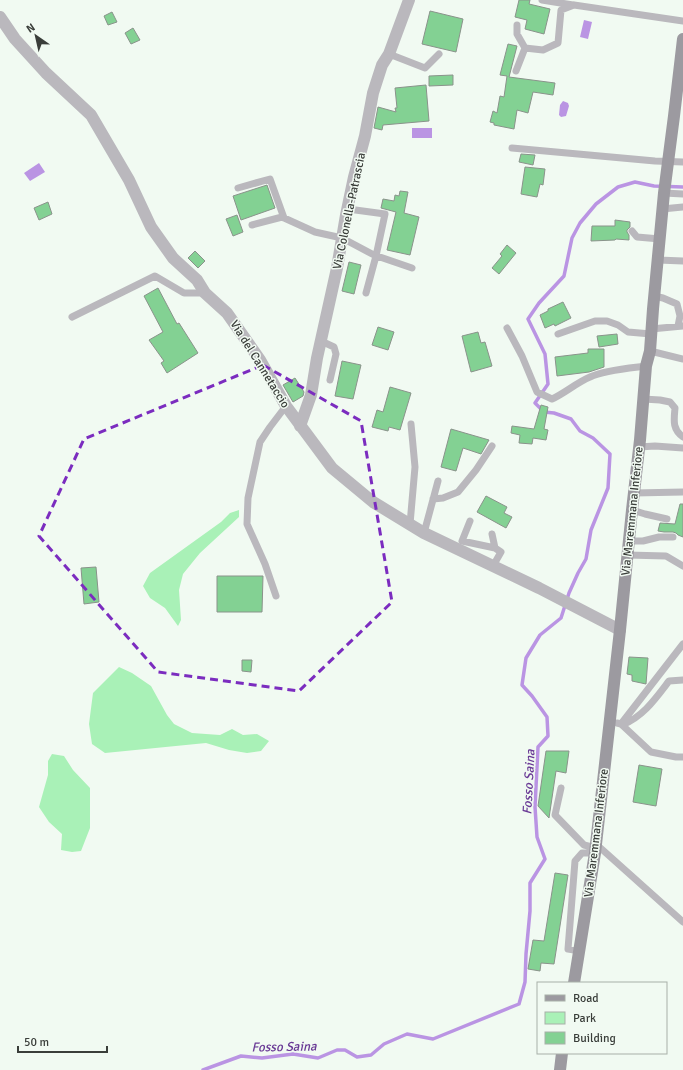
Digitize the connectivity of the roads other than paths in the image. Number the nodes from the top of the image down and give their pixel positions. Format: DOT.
graph roads {
  1 [pos="409,0"];
  2 [pos="542,0"];
  3 [pos="574,5"];
  4 [pos="0,17"];
  5 [pos="683,21"];
  6 [pos="517,25"];
  7 [pos="683,39"];
  8 [pos="525,48"];
  9 [pos="389,54"];
  10 [pos="439,54"];
  11 [pos="516,71"];
  12 [pos="512,148"];
  13 [pos="668,162"];
  14 [pos="683,162"];
  15 [pos="238,188"];
  16 [pos="664,191"];
  17 [pos="683,194"];
  18 [pos="683,207"];
  19 [pos="348,209"];
  20 [pos="662,209"];
  21 [pos="284,218"];
  22 [pos="252,225"];
  23 [pos="632,231"];
  24 [pos="342,238"];
  25 [pos="660,239"];
  26 [pos="376,256"];
  27 [pos="658,260"];
  28 [pos="683,261"];
  29 [pos="412,268"];
  30 [pos="206,293"];
  31 [pos="366,293"];
  32 [pos="654,296"];
  33 [pos="72,316"];
  34 [pos="681,326"];
  35 [pos="507,328"];
  36 [pos="651,331"];
  37 [pos="558,334"];
  38 [pos="321,340"];
  39 [pos="650,351"];
  40 [pos="683,359"];
  41 [pos="646,366"];
  42 [pos="330,380"];
  43 [pos="644,399"];
  44 [pos="286,406"];
  45 [pos="411,424"];
  46 [pos="300,426"];
  47 [pos="683,437"];
  48 [pos="492,446"];
  49 [pos="639,447"];
  50 [pos="683,448"];
  51 [pos="438,481"];
  52 [pos="683,492"];
  53 [pos="634,493"];
  54 [pos="433,499"];
  55 [pos="632,510"];
  56 [pos="667,519"];
  57 [pos="470,521"];
  58 [pos="410,524"];
  59 [pos="424,533"];
  60 [pos="492,534"];
  61 [pos="673,537"];
  62 [pos="629,541"];
  63 [pos="495,548"];
  64 [pos="627,555"];
  65 [pos="493,566"];
  66 [pos="683,566"];
  67 [pos="276,596"];
  68 [pos="620,630"];
  69 [pos="683,644"];
  70 [pos="683,680"];
  71 [pos="618,724"];
  72 [pos="683,757"];
  73 [pos="561,788"];
  74 [pos="596,848"];
  75 [pos="683,922"];
  76 [pos="580,951"];
  77 [pos="574,982"];
  78 [pos="562,1054"];
  79 [pos="560,1070"];
  1 -- 9 [label="street, Via Colonella-Patrascia"];
  2 -- 3 [label="lane"];
  3 -- 5 [label="lane"];
  3 -- 8 [label="lane"];
  4 -- 30 [label="street, Via del Cannetaccio"];
  6 -- 8 [label="lane"];
  7 -- 13 [label="main road, Via Maremmana Inferiore"];
  8 -- 11 [label="lane"];
  9 -- 10 [label="lane"];
  9 -- 19 [label="street, Via Colonella-Patrascia"];
  12 -- 13 [label="lane"];
  13 -- 14 [label="lane"];
  13 -- 16 [label="main road, Via Maremmana Inferiore"];
  15 -- 21 [label="lane"];
  16 -- 17 [label="lane"];
  16 -- 20 [label="main road, Via Maremmana Inferiore"];
  18 -- 20 [label="lane"];
  19 -- 24 [label="street, Via Colonella-Patrascia"];
  19 -- 26 [label="lane"];
  20 -- 25 [label="main road, Via Maremmana Inferiore"];
  21 -- 22 [label="lane"];
  21 -- 24 [label="lane"];
  23 -- 25 [label="lane"];
  24 -- 26 [label="lane"];
  24 -- 38 [label="street, Via Colonella-Patrascia"];
  25 -- 27 [label="main road, Via Maremmana Inferiore"];
  26 -- 29 [label="lane"];
  26 -- 31 [label="lane"];
  27 -- 28 [label="lane"];
  27 -- 32 [label="main road, Via Maremmana Inferiore"];
  30 -- 33 [label="lane"];
  30 -- 44 [label="street, Via del Cannetaccio"];
  32 -- 34 [label="lane"];
  32 -- 36 [label="main road, Via Maremmana Inferiore"];
  34 -- 36 [label="lane"];
  35 -- 41 [label="lane"];
  36 -- 37 [label="lane"];
  36 -- 39 [label="main road, Via Maremmana Inferiore"];
  38 -- 42 [label="lane"];
  38 -- 46 [label="street, Via Colonella-Patrascia"];
  39 -- 40 [label="lane"];
  39 -- 41 [label="main road, Via Maremmana Inferiore"];
  41 -- 43 [label="main road, Via Maremmana Inferiore"];
  43 -- 47 [label="lane"];
  43 -- 49 [label="main road, Via Maremmana Inferiore"];
  44 -- 46 [label="street, Via del Cannetaccio"];
  44 -- 67 [label="lane"];
  45 -- 58 [label="lane"];
  46 -- 58 [label="street, Via del Cannetaccio"];
  48 -- 54 [label="lane"];
  49 -- 50 [label="lane"];
  49 -- 53 [label="main road, Via Maremmana Inferiore"];
  51 -- 54 [label="lane"];
  52 -- 53 [label="lane"];
  53 -- 55 [label="main road, Via Maremmana Inferiore"];
  54 -- 59 [label="lane"];
  55 -- 56 [label="lane"];
  55 -- 62 [label="main road, Via Maremmana Inferiore"];
  57 -- 63 [label="lane"];
  58 -- 59 [label="street, Via del Cannetaccio"];
  59 -- 65 [label="street, Via del Cannetaccio"];
  60 -- 63 [label="lane"];
  61 -- 62 [label="lane"];
  62 -- 64 [label="main road, Via Maremmana Inferiore"];
  63 -- 65 [label="lane"];
  64 -- 66 [label="lane"];
  64 -- 68 [label="main road, Via Maremmana Inferiore"];
  65 -- 68 [label="street, Via del Cannetaccio"];
  68 -- 71 [label="main road, Via Maremmana Inferiore"];
  69 -- 71 [label="lane"];
  70 -- 71 [label="lane"];
  71 -- 72 [label="lane"];
  71 -- 74 [label="main road, Via Maremmana Inferiore"];
  73 -- 74 [label="lane"];
  74 -- 75 [label="lane"];
  74 -- 76 [label="main road, Via Maremmana Inferiore"];
  74 -- 76 [label="lane"];
  76 -- 77 [label="main road, Via Maremmana Inferiore"];
  78 -- 79 [label="main road"];
}
